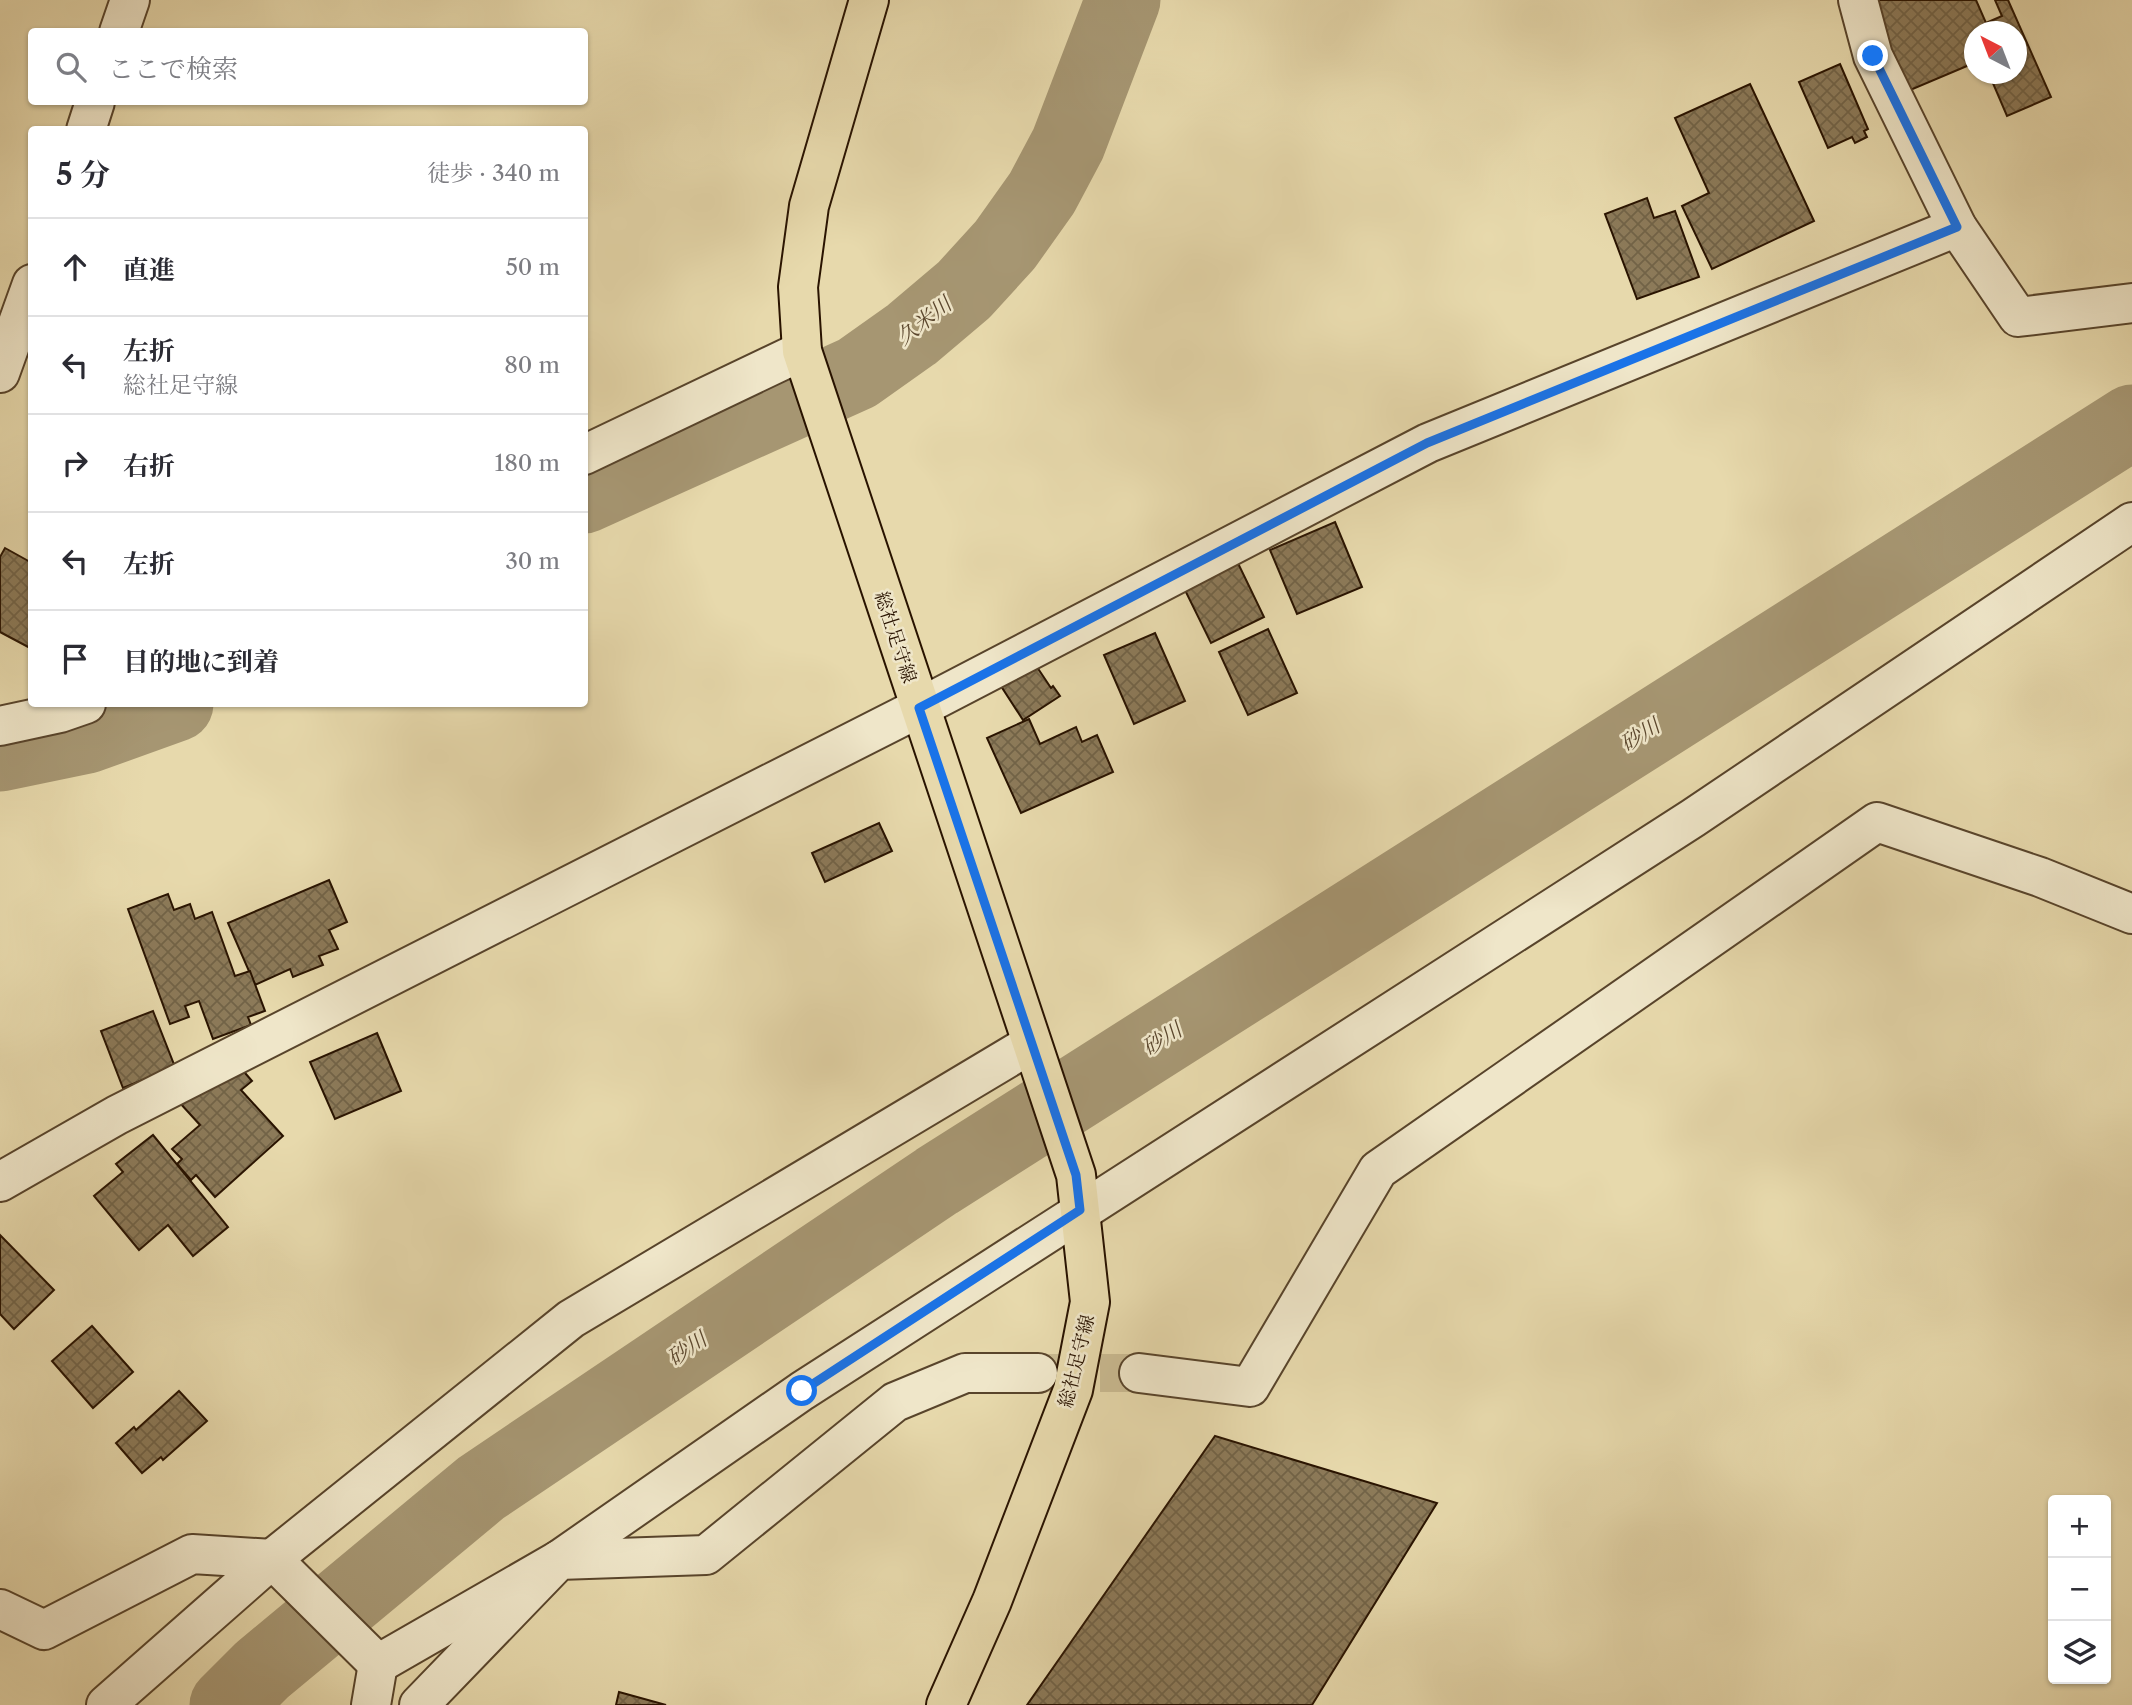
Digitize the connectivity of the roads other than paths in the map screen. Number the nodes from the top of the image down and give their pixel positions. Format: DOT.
graph roads {
  1 [pos="130,0"];
  2 [pos="869,0"];
  3 [pos="1858,0"];
  4 [pos="121,28"];
  5 [pos="94,105"];
  6 [pos="87,126"];
  7 [pos="1957,227"];
  8 [pos="28,295"];
  9 [pos="2132,303"];
  10 [pos="803,357"];
  11 [pos="0,373"];
  12 [pos="588,453"];
  13 [pos="2132,522"];
  14 [pos="77,707"];
  15 [pos="919,708"];
  16 [pos="0,726"];
  17 [pos="2132,914"];
  18 [pos="1035,1056"];
  19 [pos="0,1182"];
  20 [pos="1078,1193"];
  21 [pos="1038,1373"];
  22 [pos="1139,1373"];
  23 [pos="272,1559"];
  24 [pos="559,1560"];
  25 [pos="0,1609"];
  26 [pos="378,1664"];
  27 [pos="106,1705"];
  28 [pos="371,1705"];
  29 [pos="419,1705"];
  30 [pos="946,1705"];
  1 -- 4 [label="street"];
  2 -- 10 [label="main road, 総社足守線"];
  3 -- 7 [label="street"];
  5 -- 6 [label="street"];
  7 -- 9 [label="street"];
  7 -- 15 [label="street"];
  8 -- 11 [label="street"];
  10 -- 12 [label="street"];
  10 -- 15 [label="main road, 総社足守線"];
  13 -- 20 [label="street"];
  14 -- 16 [label="street"];
  15 -- 18 [label="main road, 総社足守線"];
  15 -- 19 [label="street"];
  17 -- 22 [label="street"];
  18 -- 20 [label="main road, 総社足守線"];
  18 -- 23 [label="street"];
  20 -- 24 [label="street"];
  20 -- 30 [label="main road, 総社足守線"];
  21 -- 24 [label="street"];
  23 -- 25 [label="street"];
  23 -- 26 [label="street"];
  23 -- 27 [label="street"];
  24 -- 26 [label="street"];
  24 -- 29 [label="street"];
  26 -- 28 [label="street"];
}
